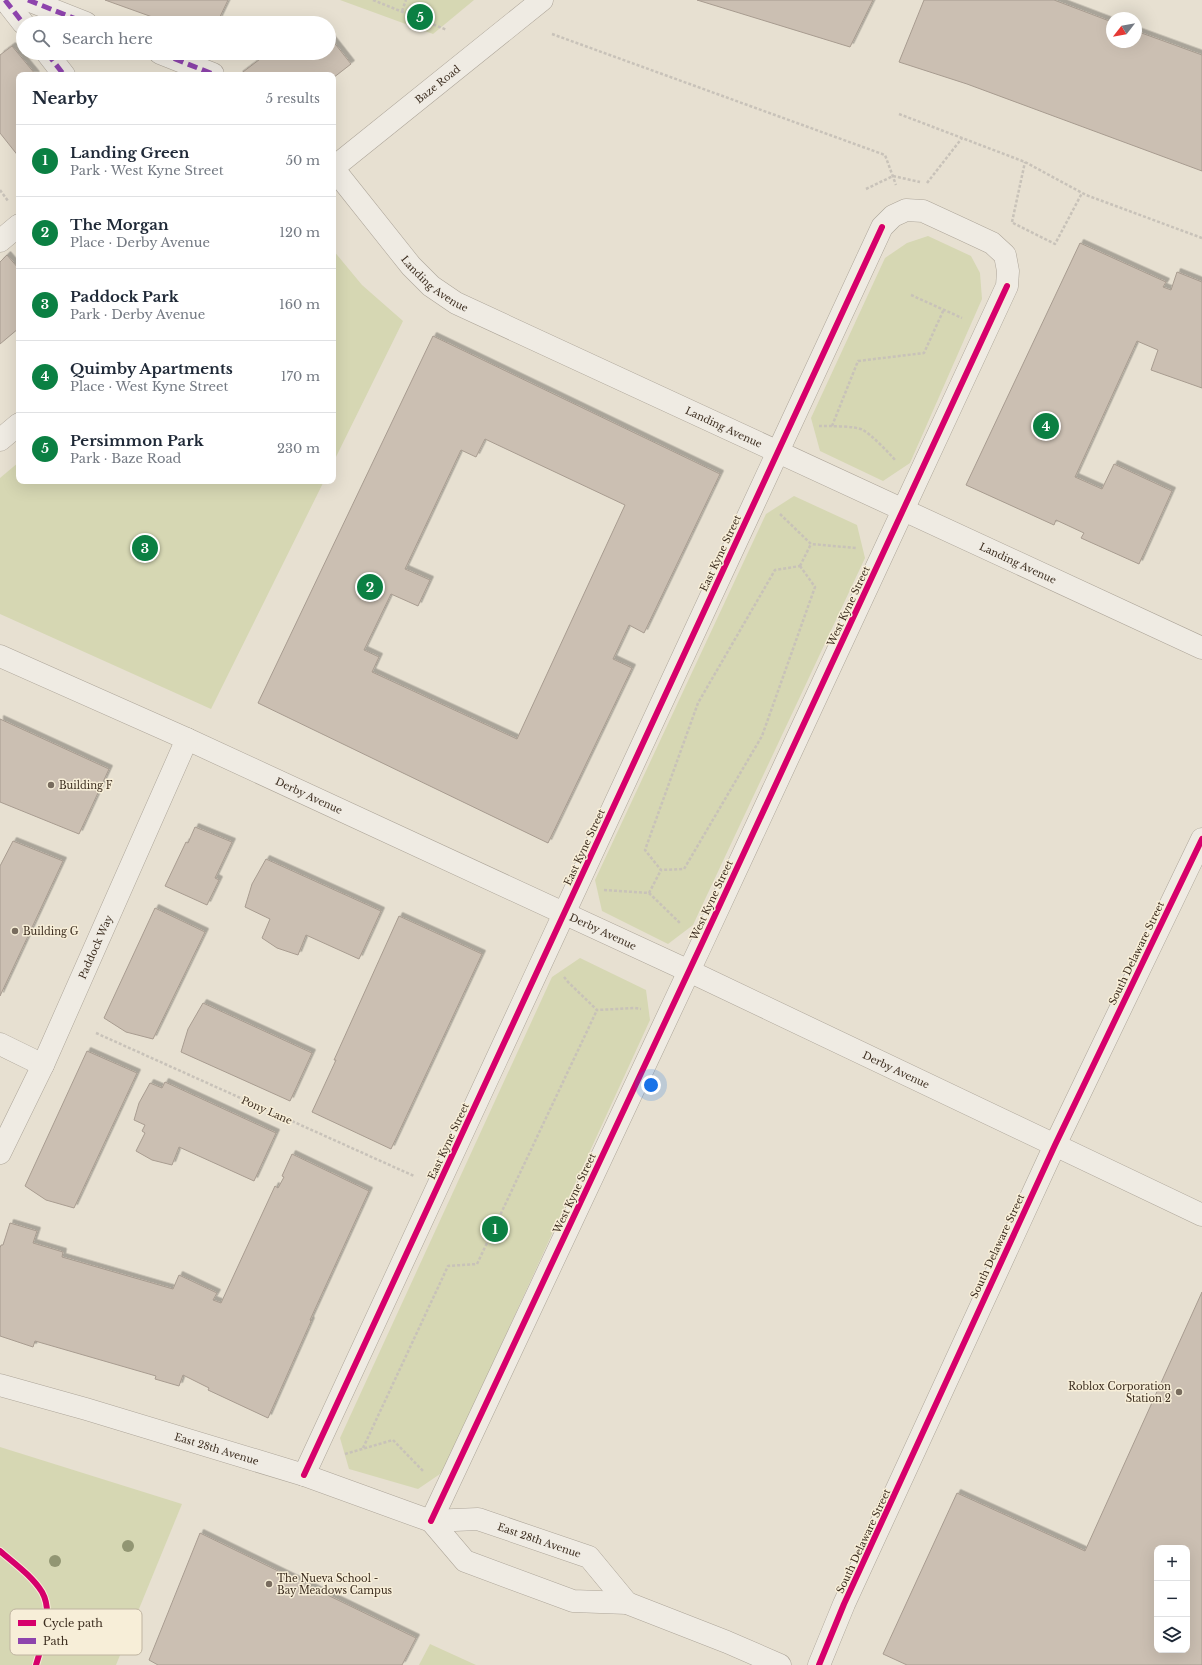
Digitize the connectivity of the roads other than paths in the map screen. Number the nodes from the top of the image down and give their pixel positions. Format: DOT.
graph roads {
  1 [pos="5,0"];
  2 [pos="28,0"];
  3 [pos="542,0"];
  4 [pos="18,16"];
  5 [pos="68,16"];
  6 [pos="52,60"];
  7 [pos="177,60"];
  8 [pos="62,72"];
  9 [pos="207,72"];
  10 [pos="336,166"];
  11 [pos="336,172"];
  12 [pos="906,210"];
  13 [pos="16,228"];
  14 [pos="0,241"];
  15 [pos="16,427"];
  16 [pos="0,440"];
  17 [pos="777,452"];
  18 [pos="903,510"];
  19 [pos="1202,648"];
  20 [pos="0,656"];
  21 [pos="187,739"];
  22 [pos="1202,839"];
  23 [pos="564,913"];
  24 [pos="689,971"];
  25 [pos="0,1044"];
  26 [pos="43,1065"];
  27 [pos="1055,1146"];
  28 [pos="0,1153"];
  29 [pos="1202,1215"];
  30 [pos="0,1385"];
  31 [pos="304,1475"];
  32 [pos="431,1521"];
  33 [pos="627,1603"];
  34 [pos="780,1665"];
  35 [pos="819,1665"];
  1 -- 4 [label="street"];
  2 -- 5 [label="street"];
  3 -- 10 [label="street, Baze Road"];
  6 -- 8 [label="street"];
  7 -- 9 [label="street"];
  11 -- 17 [label="street, Landing Avenue"];
  12 -- 17 [label="street, East Kyne Street"];
  12 -- 18 [label="street, West Kyne Street"];
  13 -- 14 [label="street"];
  15 -- 16 [label="street"];
  17 -- 18 [label="street, Landing Avenue"];
  17 -- 23 [label="street, East Kyne Street"];
  18 -- 19 [label="street, Landing Avenue"];
  18 -- 24 [label="street, West Kyne Street"];
  20 -- 21 [label="street, Derby Avenue"];
  21 -- 23 [label="street, Derby Avenue"];
  21 -- 26 [label="street, Paddock Way"];
  22 -- 27 [label="street, South Delaware Street"];
  23 -- 24 [label="street, Derby Avenue"];
  23 -- 31 [label="street, East Kyne Street"];
  24 -- 27 [label="street, Derby Avenue"];
  24 -- 32 [label="street, West Kyne Street"];
  25 -- 26 [label="street"];
  26 -- 28 [label="street, Paddock Way"];
  27 -- 29 [label="street, Derby Avenue"];
  27 -- 35 [label="street, South Delaware Street"];
  30 -- 31 [label="street, East 28th Avenue"];
  31 -- 32 [label="street, East 28th Avenue"];
  32 -- 33 [label="street, East 28th Avenue"];
  32 -- 33 [label="street, East 28th Avenue"];
  33 -- 34 [label="street, East 28th Avenue"];
}
